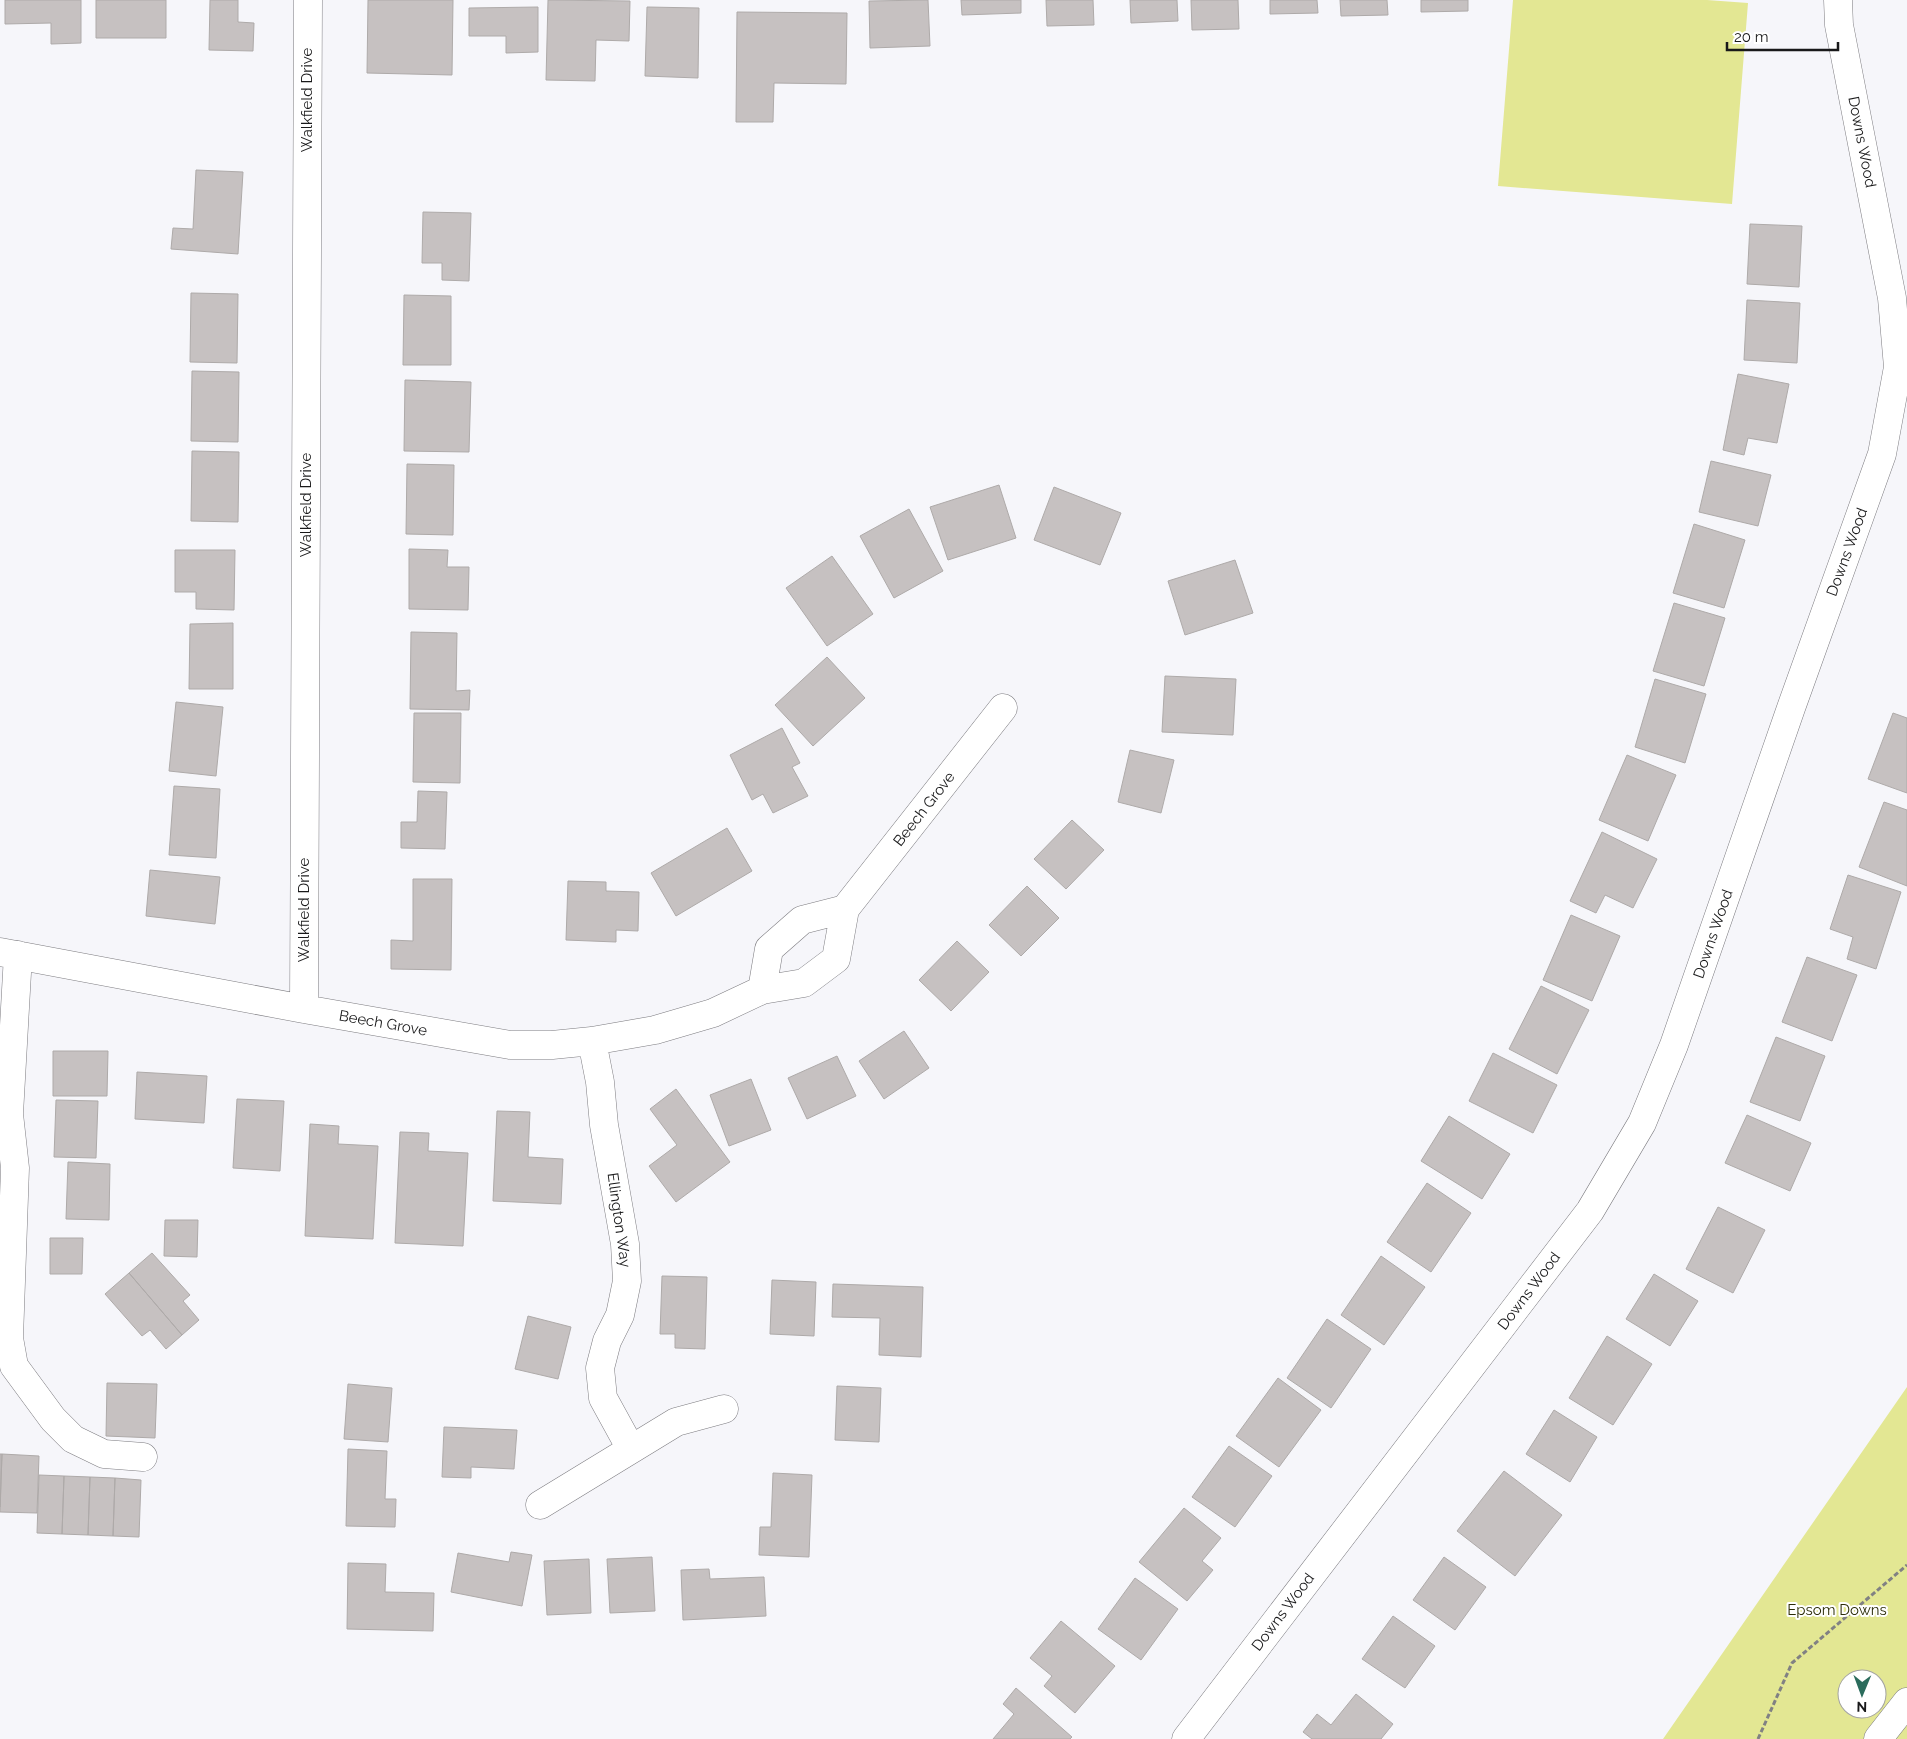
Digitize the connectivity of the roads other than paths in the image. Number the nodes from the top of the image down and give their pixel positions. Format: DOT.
graph roads {
  1 [pos="308,0"];
  2 [pos="1838,0"];
  3 [pos="1003,708"];
  4 [pos="845,910"];
  5 [pos="9,954"];
  6 [pos="762,990"];
  7 [pos="304,1009"];
  8 [pos="592,1041"];
  9 [pos="724,1409"];
  10 [pos="631,1449"];
  11 [pos="143,1457"];
  12 [pos="540,1505"];
  13 [pos="1907,1702"];
  14 [pos="1186,1739"];
  15 [pos="1878,1739"];
  1 -- 7 [label="street, Walkfield Drive"];
  2 -- 14 [label="street, Downs Wood"];
  3 -- 4 [label="street, Beech Grove"];
  4 -- 6 [label="street"];
  4 -- 6 [label="street, Beech Grove"];
  5 -- 7 [label="street, Beech Grove"];
  5 -- 11 [label="street"];
  6 -- 8 [label="street, Beech Grove"];
  7 -- 8 [label="street, Beech Grove"];
  8 -- 10 [label="street, Ellington Way"];
  9 -- 10 [label="street"];
  10 -- 12 [label="street"];
  13 -- 15 [label="street"];
}
